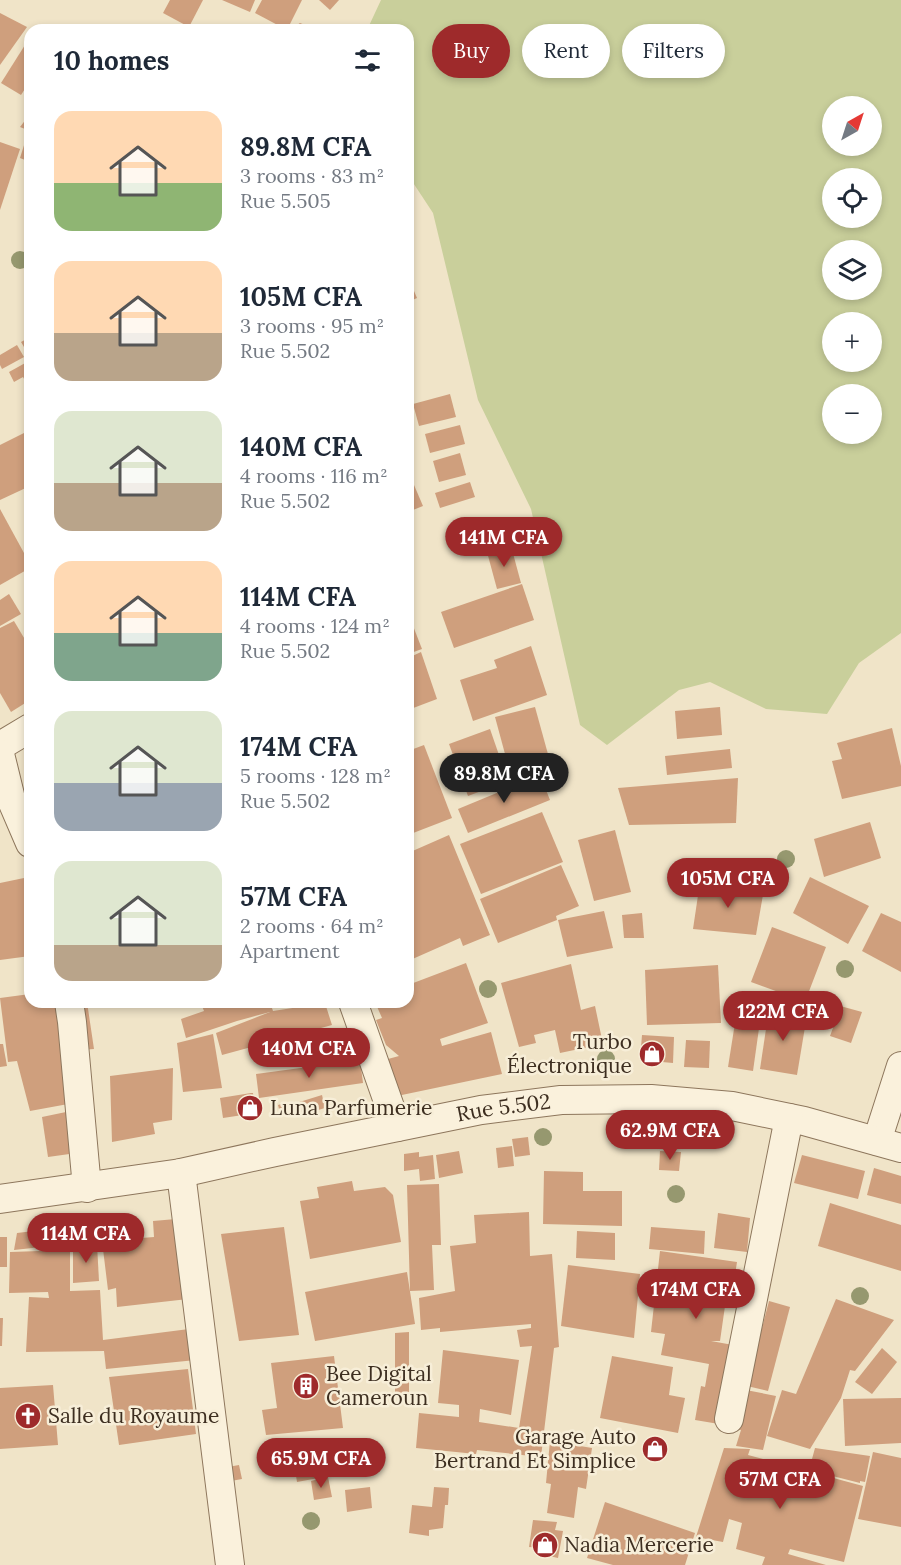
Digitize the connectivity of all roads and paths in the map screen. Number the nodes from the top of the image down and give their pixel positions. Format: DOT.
graph roads {
  1 [pos="24,732"];
  2 [pos="0,746"];
  3 [pos="0,754"];
  4 [pos="24,829"];
  5 [pos="70,1008"];
  6 [pos="355,1008"];
  7 [pos="901,1066"];
  8 [pos="789,1118"];
  9 [pos="397,1127"];
  10 [pos="889,1145"];
  11 [pos="181,1173"];
  12 [pos="87,1188"];
  13 [pos="0,1199"];
  14 [pos="729,1419"];
  15 [pos="230,1565"];
  1 -- 2 [label="street"];
  3 -- 4 [label="street"];
  5 -- 12 [label="street"];
  6 -- 9 [label="street"];
  7 -- 10 [label="street"];
  8 -- 9 [label="street, Rue 5.502"];
  8 -- 10 [label="street, Rue 5.502"];
  8 -- 14 [label="street"];
  9 -- 11 [label="street, Rue 5.502"];
  11 -- 12 [label="street, Rue 5.502"];
  11 -- 15 [label="street"];
  12 -- 13 [label="street, Rue 5.502"];
}
